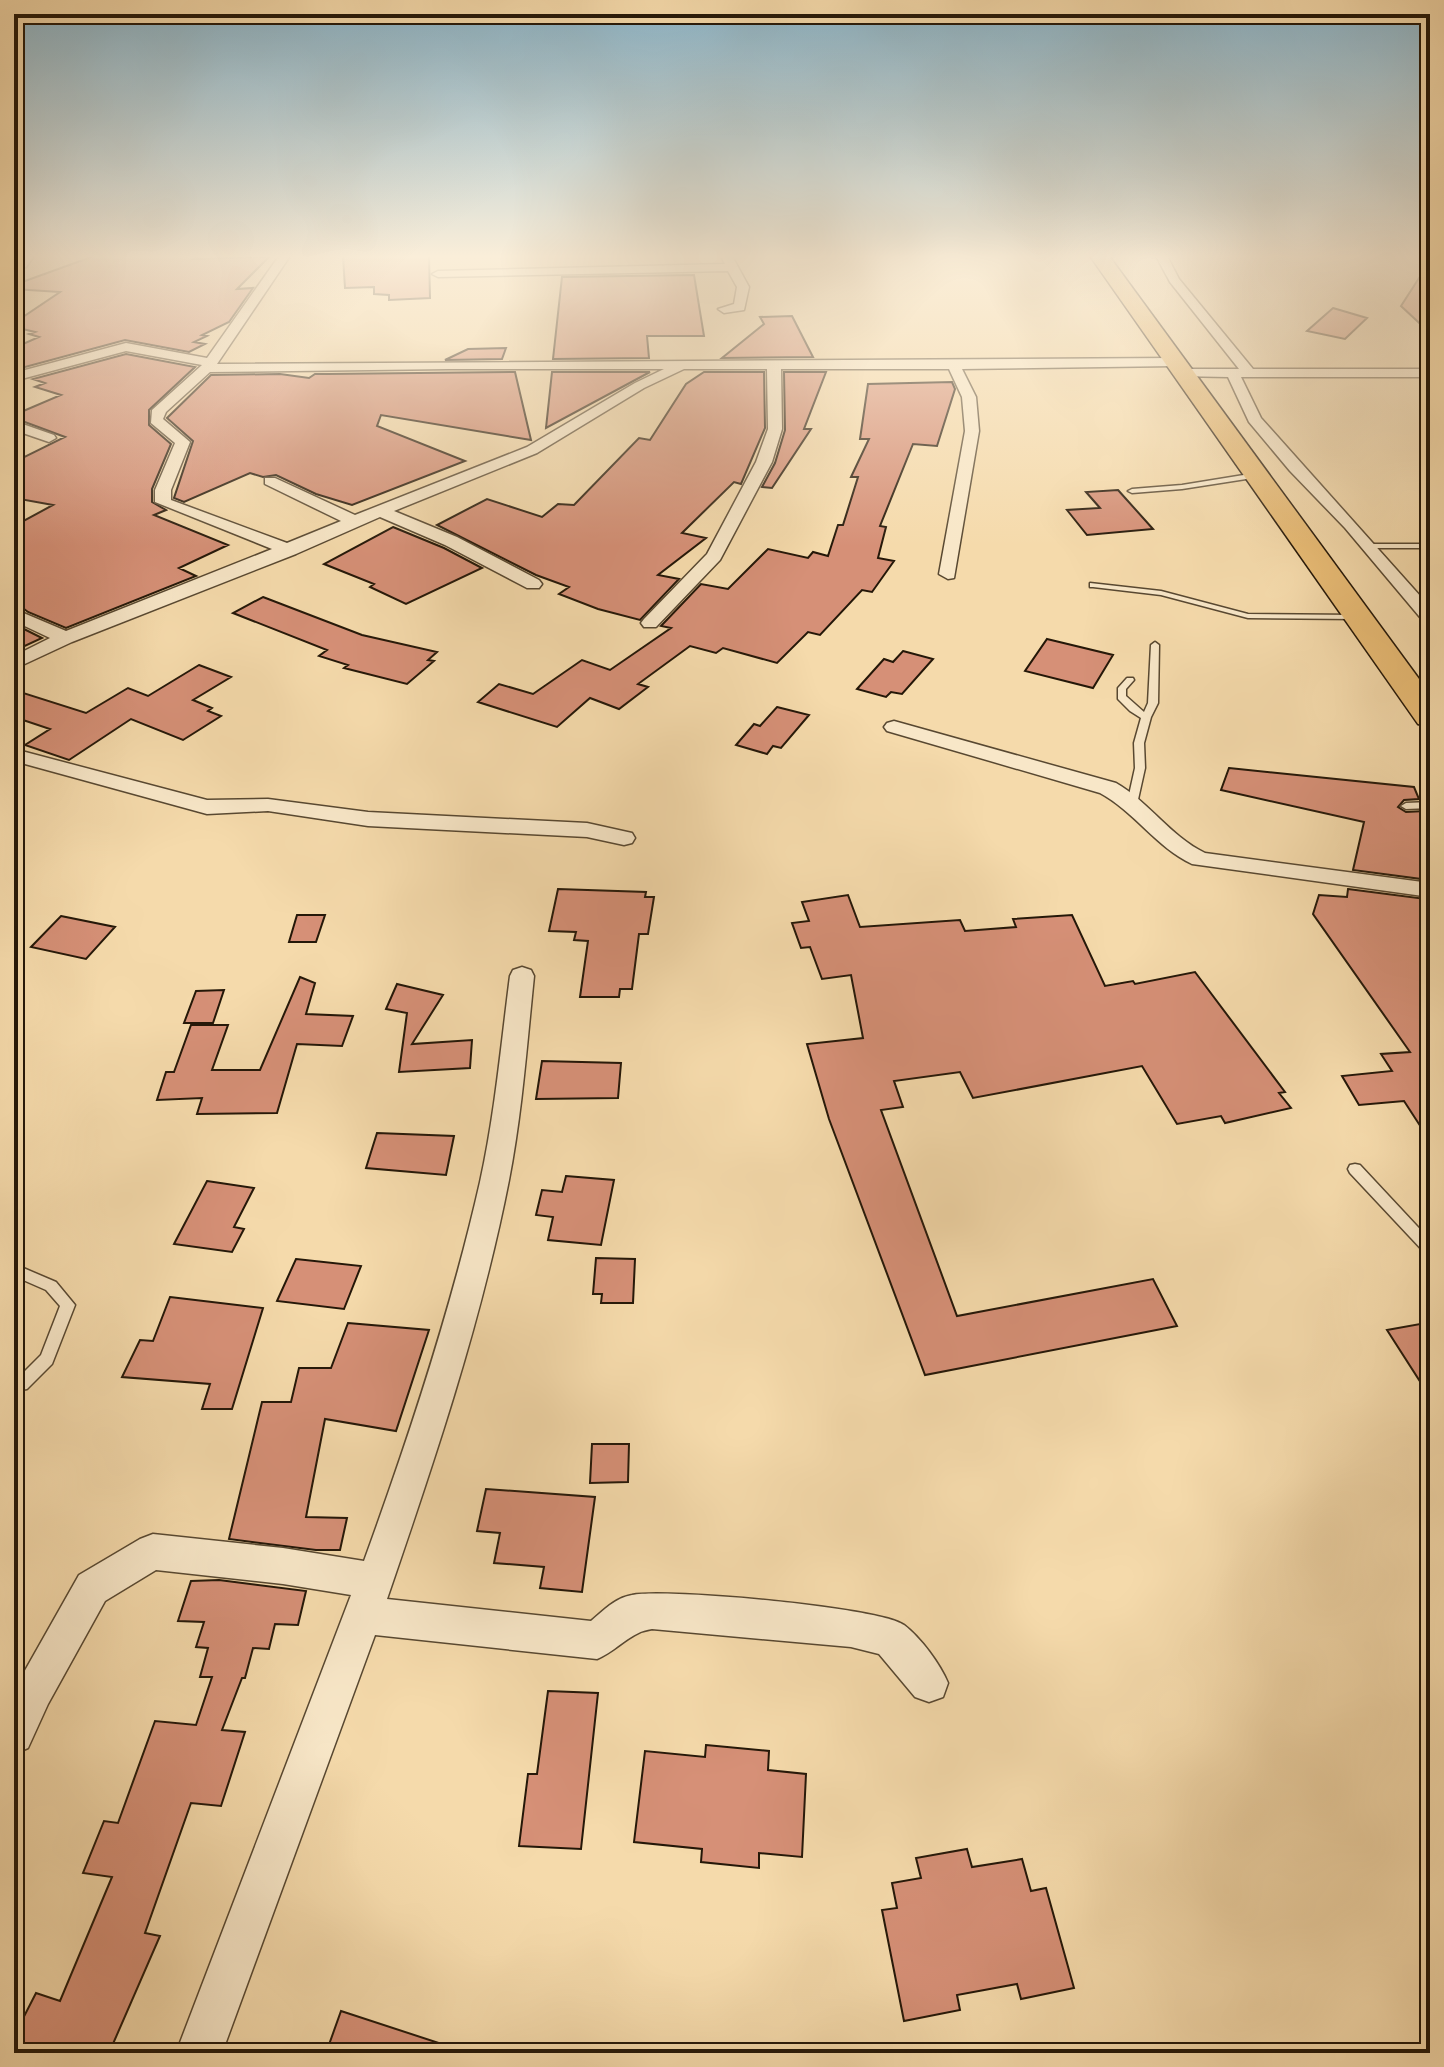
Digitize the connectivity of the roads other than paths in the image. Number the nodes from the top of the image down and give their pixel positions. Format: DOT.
graph roads {
  1 [pos="106,352"];
  2 [pos="150,352"];
  3 [pos="218,352"];
  4 [pos="1167,352"];
  5 [pos="1226,352"];
  6 [pos="699,363"];
  7 [pos="954,365"];
  8 [pos="209,366"];
  9 [pos="774,366"];
  10 [pos="1178,368"];
  11 [pos="1240,372"];
  12 [pos="1430,373"];
  13 [pos="14,377"];
  14 [pos="14,425"];
  15 [pos="49,438"];
  16 [pos="1256,475"];
  17 [pos="270,481"];
  18 [pos="1132,491"];
  19 [pos="382,512"];
  20 [pos="356,522"];
  21 [pos="1369,546"];
  22 [pos="1430,546"];
  23 [pos="290,550"];
  24 [pos="948,574"];
  25 [pos="533,584"];
  26 [pos="1093,585"];
  27 [pos="14,614"];
  28 [pos="1357,617"];
  29 [pos="1430,618"];
  30 [pos="650,623"];
  31 [pos="65,638"];
  32 [pos="1155,645"];
  33 [pos="14,663"];
  34 [pos="1130,680"];
  35 [pos="1426,706"];
  36 [pos="1146,717"];
  37 [pos="894,727"];
  38 [pos="14,755"];
  39 [pos="1132,804"];
  40 [pos="1430,805"];
  41 [pos="1406,806"];
  42 [pos="624,838"];
  43 [pos="1430,890"];
  44 [pos="522,976"];
  45 [pos="1355,1169"];
  46 [pos="1430,1249"];
  47 [pos="14,1270"];
  48 [pos="14,1384"];
  49 [pos="368,1598"];
  50 [pos="929,1683"];
  51 [pos="14,1734"];
  52 [pos="199,2053"];
  1 -- 13 [label="street"];
  2 -- 8 [label="street"];
  3 -- 8 [label="street"];
  4 -- 10 [label="highway"];
  5 -- 11 [label="street"];
  6 -- 8 [label="street"];
  6 -- 9 [label="street"];
  6 -- 19 [label="street"];
  7 -- 9 [label="street"];
  7 -- 10 [label="street"];
  7 -- 24 [label="street"];
  8 -- 23 [label="street"];
  9 -- 30 [label="street"];
  10 -- 11 [label="street"];
  10 -- 16 [label="highway"];
  11 -- 12 [label="street"];
  11 -- 21 [label="street"];
  14 -- 15 [label="street"];
  16 -- 18 [label="lane"];
  16 -- 28 [label="highway"];
  17 -- 20 [label="street"];
  19 -- 20 [label="street"];
  19 -- 25 [label="street"];
  20 -- 23 [label="street"];
  21 -- 22 [label="lane"];
  21 -- 29 [label="street"];
  23 -- 31 [label="street"];
  26 -- 28 [label="lane"];
  27 -- 31 [label="street"];
  28 -- 35 [label="highway"];
  31 -- 33 [label="street"];
  32 -- 36 [label="lane"];
  34 -- 36 [label="lane"];
  36 -- 39 [label="lane"];
  37 -- 39 [label="street"];
  38 -- 42 [label="street"];
  39 -- 43 [label="street"];
  40 -- 41 [label="lane"];
  44 -- 49 [label="street"];
  45 -- 46 [label="lane"];
  47 -- 48 [label="lane"];
  49 -- 50 [label="street"];
  49 -- 51 [label="street"];
  49 -- 52 [label="street"];
}
